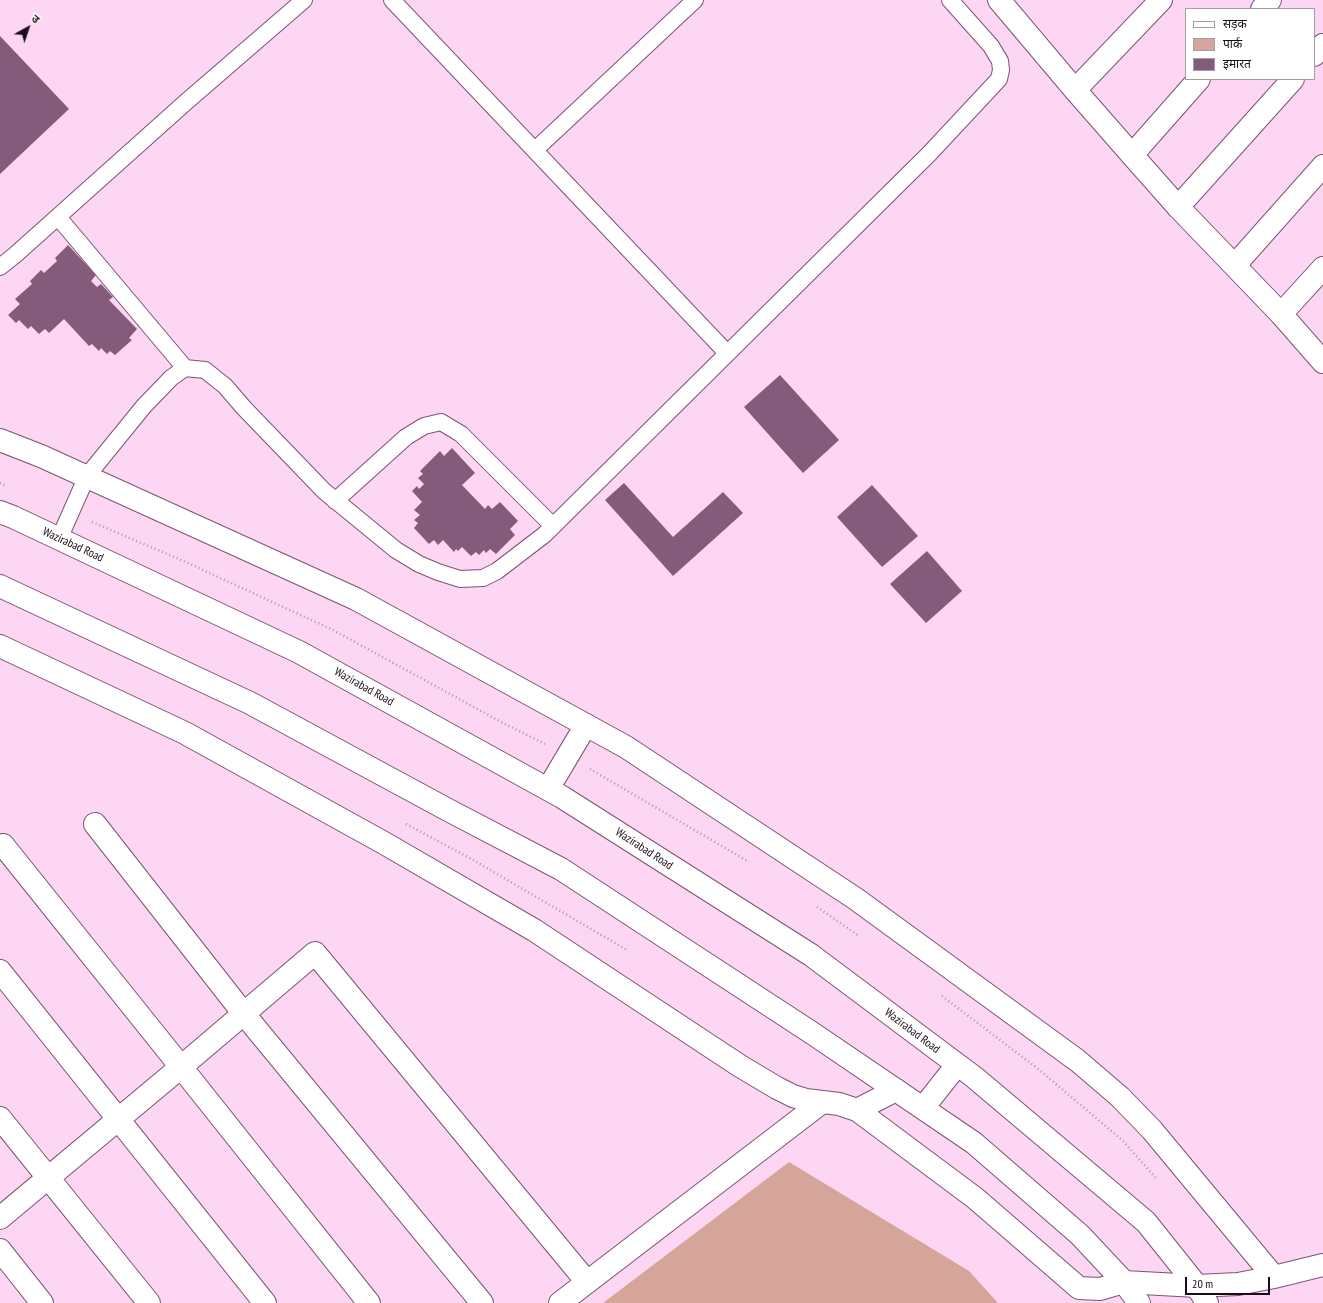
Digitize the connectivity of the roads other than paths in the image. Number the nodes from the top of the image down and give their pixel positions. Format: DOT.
graph roads {
  1 [pos="304,0"];
  2 [pos="392,0"];
  3 [pos="695,0"];
  4 [pos="950,0"];
  5 [pos="999,0"];
  6 [pos="1161,0"];
  7 [pos="1270,0"];
  8 [pos="1263,8"];
  9 [pos="1323,45"];
  10 [pos="1315,54"];
  11 [pos="1198,80"];
  12 [pos="1292,80"];
  13 [pos="1075,90"];
  14 [pos="534,150"];
  15 [pos="1132,154"];
  16 [pos="1323,166"];
  17 [pos="1178,207"];
  18 [pos="58,217"];
  19 [pos="1235,265"];
  20 [pos="0,267"];
  21 [pos="1323,268"];
  22 [pos="1281,314"];
  23 [pos="727,353"];
  24 [pos="1323,362"];
  25 [pos="185,368"];
  26 [pos="0,440"];
  27 [pos="87,476"];
  28 [pos="335,501"];
  29 [pos="0,512"];
  30 [pos="553,526"];
  31 [pos="59,539"];
  32 [pos="0,586"];
  33 [pos="0,646"];
  34 [pos="586,725"];
  35 [pos="548,789"];
  36 [pos="95,824"];
  37 [pos="3,845"];
  38 [pos="0,971"];
  39 [pos="244,1014"];
  40 [pos="957,1064"];
  41 [pos="182,1067"];
  42 [pos="896,1090"];
  43 [pos="821,1103"];
  44 [pos="922,1108"];
  45 [pos="857,1110"];
  46 [pos="0,1118"];
  47 [pos="118,1120"];
  48 [pos="49,1177"];
  49 [pos="0,1218"];
  50 [pos="0,1250"];
  51 [pos="1323,1265"];
  52 [pos="1274,1277"];
  53 [pos="587,1282"];
  54 [pos="1124,1282"];
  55 [pos="1202,1295"];
  56 [pos="42,1303"];
  57 [pos="149,1303"];
  58 [pos="265,1303"];
  59 [pos="369,1303"];
  60 [pos="482,1303"];
  61 [pos="560,1303"];
  62 [pos="1139,1303"];
  1 -- 18 [label="lane"];
  2 -- 14 [label="lane"];
  3 -- 14 [label="lane"];
  4 -- 23 [label="lane"];
  5 -- 13 [label="main road"];
  6 -- 13 [label="main road"];
  7 -- 8 [label="main road"];
  9 -- 10 [label="main road"];
  11 -- 15 [label="main road"];
  12 -- 17 [label="main road"];
  13 -- 15 [label="main road"];
  14 -- 23 [label="lane"];
  15 -- 17 [label="main road"];
  16 -- 19 [label="main road"];
  17 -- 19 [label="main road"];
  18 -- 20 [label="lane"];
  18 -- 25 [label="lane"];
  19 -- 22 [label="main road"];
  21 -- 22 [label="main road"];
  22 -- 24 [label="main road"];
  23 -- 30 [label="lane"];
  25 -- 27 [label="lane"];
  25 -- 28 [label="lane"];
  26 -- 27 [label="main road"];
  27 -- 31 [label="lane"];
  27 -- 34 [label="main road"];
  28 -- 30 [label="lane"];
  28 -- 30 [label="lane"];
  29 -- 31 [label="main road, Wazirabad Road"];
  31 -- 35 [label="main road, Wazirabad Road"];
  32 -- 42 [label="main road"];
  33 -- 43 [label="main road"];
  34 -- 35 [label="main road"];
  34 -- 52 [label="main road"];
  35 -- 40 [label="main road, Wazirabad Road"];
  36 -- 39 [label="main road"];
  37 -- 41 [label="main road"];
  38 -- 47 [label="main road"];
  39 -- 41 [label="main road"];
  39 -- 53 [label="main road"];
  39 -- 60 [label="main road"];
  40 -- 44 [label="main road"];
  40 -- 55 [label="main road, Wazirabad Road"];
  41 -- 47 [label="main road"];
  41 -- 59 [label="main road"];
  42 -- 44 [label="main road"];
  42 -- 45 [label="main road"];
  43 -- 45 [label="main road"];
  43 -- 53 [label="main road"];
  44 -- 54 [label="main road"];
  45 -- 54 [label="main road"];
  46 -- 48 [label="main road"];
  47 -- 48 [label="main road"];
  47 -- 58 [label="main road"];
  48 -- 49 [label="main road"];
  48 -- 57 [label="main road"];
  50 -- 56 [label="main road"];
  51 -- 52 [label="main road"];
  52 -- 55 [label="main road"];
  53 -- 61 [label="main road"];
  54 -- 55 [label="main road"];
  54 -- 62 [label="main road"];
}
